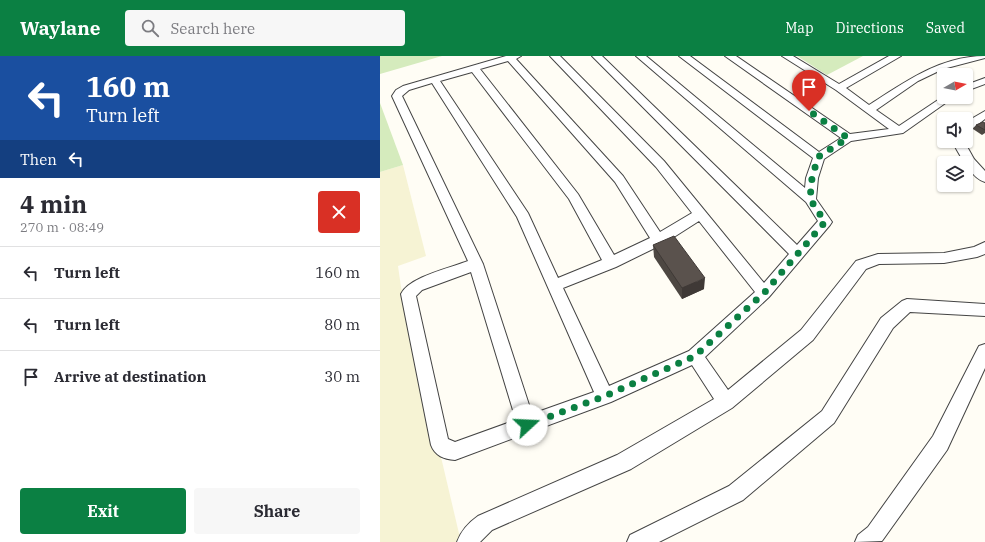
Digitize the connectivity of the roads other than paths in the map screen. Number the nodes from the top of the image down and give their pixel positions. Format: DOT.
graph roads {
  1 [pos="555,56"];
  2 [pos="597,56"];
  3 [pos="640,56"];
  4 [pos="684,56"];
  5 [pos="730,56"];
  6 [pos="787,56"];
  7 [pos="896,56"];
  8 [pos="984,56"];
  9 [pos="513,57"];
  10 [pos="481,63"];
  11 [pos="435,80"];
  12 [pos="985,81"];
  13 [pos="973,85"];
  14 [pos="839,88"];
  15 [pos="938,104"];
  16 [pos="869,110"];
  17 [pos="985,114"];
  18 [pos="973,122"];
  19 [pos="899,131"];
  20 [pos="848,138"];
  21 [pos="962,148"];
  22 [pos="818,157"];
  23 [pos="985,178"];
  24 [pos="810,199"];
  25 [pos="700,214"];
  26 [pos="658,240"];
  27 [pos="985,247"];
  28 [pos="798,254"];
  29 [pos="610,263"];
  30 [pos="476,264"];
  31 [pos="555,286"];
  32 [pos="764,293"];
  33 [pos="985,310"];
  34 [pos="985,351"];
  35 [pos="695,356"];
  36 [pos="605,396"];
  37 [pos="726,402"];
  38 [pos="527,425"];
  39 [pos="468,542"];
  40 [pos="638,542"];
  41 [pos="865,542"];
  1 -- 25 [label="street"];
  2 -- 28 [label="street"];
  3 -- 24 [label="street"];
  4 -- 22 [label="street"];
  5 -- 20 [label="street"];
  6 -- 14 [label="street"];
  7 -- 14 [label="street"];
  8 -- 16 [label="street"];
  9 -- 10 [label="street"];
  9 -- 26 [label="street"];
  10 -- 11 [label="street"];
  10 -- 29 [label="street"];
  11 -- 30 [label="street"];
  11 -- 31 [label="street"];
  12 -- 13 [label="street"];
  14 -- 16 [label="street"];
  15 -- 19 [label="street"];
  16 -- 19 [label="street"];
  17 -- 18 [label="street"];
  19 -- 20 [label="street"];
  20 -- 22 [label="street"];
  21 -- 23 [label="street"];
  22 -- 24 [label="street"];
  24 -- 28 [label="street"];
  25 -- 26 [label="street"];
  25 -- 32 [label="street"];
  26 -- 29 [label="street"];
  27 -- 37 [label="street"];
  28 -- 32 [label="street"];
  29 -- 31 [label="street"];
  30 -- 38 [label="street"];
  30 -- 38 [label="street"];
  31 -- 36 [label="street"];
  32 -- 35 [label="street"];
  33 -- 40 [label="street"];
  34 -- 41 [label="street"];
  35 -- 36 [label="street"];
  35 -- 37 [label="street"];
  36 -- 38 [label="street"];
  37 -- 39 [label="street"];
}
